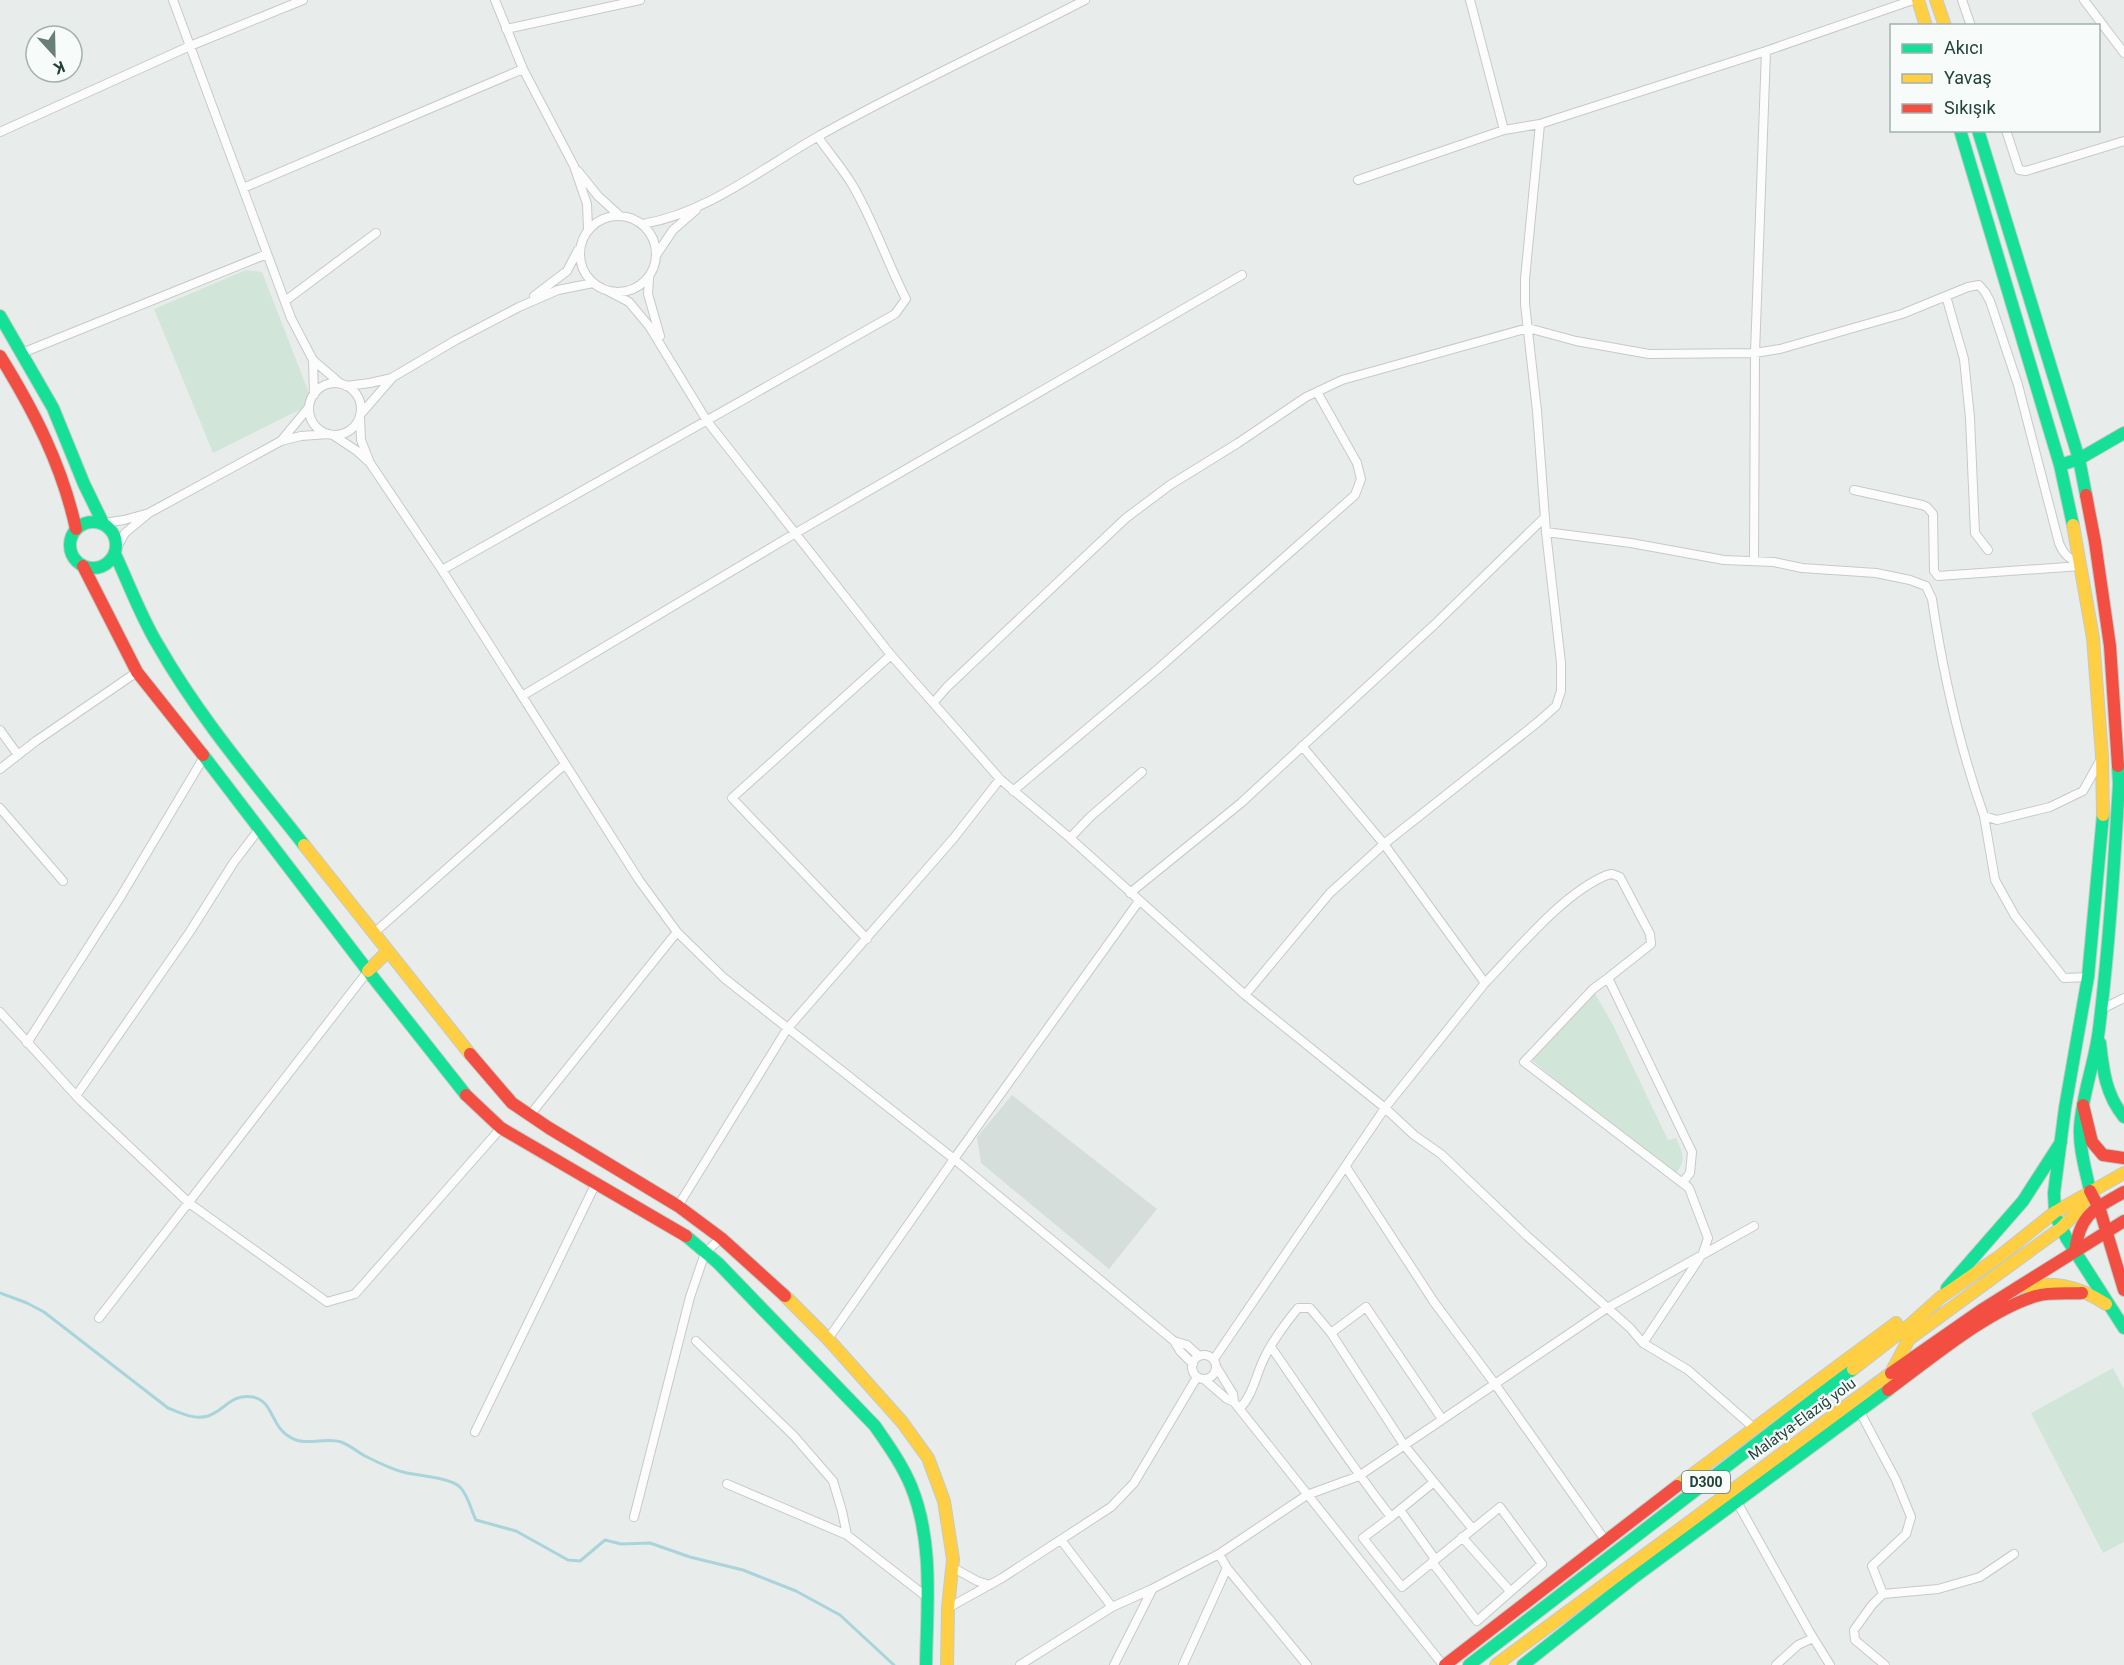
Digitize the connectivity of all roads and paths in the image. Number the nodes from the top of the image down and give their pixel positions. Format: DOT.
graph roads {
  1 [pos="173,0"];
  2 [pos="303,0"];
  3 [pos="495,0"];
  4 [pos="640,0"];
  5 [pos="1085,0"];
  6 [pos="1470,0"];
  7 [pos="1913,0"];
  8 [pos="1918,0"];
  9 [pos="1936,0"];
  10 [pos="1962,0"];
  11 [pos="2084,0"];
  12 [pos="1892,3"];
  13 [pos="1925,24"];
  14 [pos="1944,24"];
  15 [pos="1970,24"];
  16 [pos="506,28"];
  17 [pos="190,46"];
  18 [pos="1766,51"];
  19 [pos="2124,53"];
  20 [pos="523,69"];
  21 [pos="1540,124"];
  22 [pos="1503,130"];
  23 [pos="0,132"];
  24 [pos="1961,132"];
  25 [pos="1979,132"];
  26 [pos="2007,132"];
  27 [pos="818,137"];
  28 [pos="2124,141"];
  29 [pos="574,166"];
  30 [pos="1358,180"];
  31 [pos="243,188"];
  32 [pos="701,206"];
  33 [pos="621,216"];
  34 [pos="643,224"];
  35 [pos="588,229"];
  36 [pos="376,233"];
  37 [pos="580,248"];
  38 [pos="267,254"];
  39 [pos="656,254"];
  40 [pos="650,274"];
  41 [pos="1242,275"];
  42 [pos="592,283"];
  43 [pos="608,291"];
  44 [pos="1946,296"];
  45 [pos="285,302"];
  46 [pos="519,307"];
  47 [pos="0,316"];
  48 [pos="1527,328"];
  49 [pos="663,348"];
  50 [pos="22,352"];
  51 [pos="1755,353"];
  52 [pos="0,356"];
  53 [pos="313,360"];
  54 [pos="393,377"];
  55 [pos="343,385"];
  56 [pos="1317,392"];
  57 [pos="314,395"];
  58 [pos="310,406"];
  59 [pos="360,416"];
  60 [pos="707,421"];
  61 [pos="2124,433"];
  62 [pos="331,434"];
  63 [pos="281,441"];
  64 [pos="2079,459"];
  65 [pos="370,463"];
  66 [pos="2060,465"];
  67 [pos="1854,490"];
  68 [pos="149,513"];
  69 [pos="1545,518"];
  70 [pos="103,523"];
  71 [pos="76,529"];
  72 [pos="1546,532"];
  73 [pos="794,534"];
  74 [pos="1988,550"];
  75 [pos="116,551"];
  76 [pos="1754,561"];
  77 [pos="2081,565"];
  78 [pos="83,566"];
  79 [pos="442,570"];
  80 [pos="891,655"];
  81 [pos="137,672"];
  82 [pos="522,696"];
  83 [pos="934,702"];
  84 [pos="0,730"];
  85 [pos="1302,747"];
  86 [pos="18,754"];
  87 [pos="2102,756"];
  88 [pos="204,757"];
  89 [pos="564,765"];
  90 [pos="0,769"];
  91 [pos="1142,772"];
  92 [pos="1000,780"];
  93 [pos="2122,783"];
  94 [pos="1012,791"];
  95 [pos="0,808"];
  96 [pos="1984,816"];
  97 [pos="260,828"];
  98 [pos="1070,838"];
  99 [pos="1384,844"];
  100 [pos="63,881"];
  101 [pos="1130,893"];
  102 [pos="1139,901"];
  103 [pos="677,932"];
  104 [pos="374,933"];
  105 [pos="867,939"];
  106 [pos="388,951"];
  107 [pos="368,971"];
  108 [pos="2088,977"];
  109 [pos="1608,978"];
  110 [pos="1485,983"];
  111 [pos="1245,995"];
  112 [pos="2124,998"];
  113 [pos="2100,1010"];
  114 [pos="0,1012"];
  115 [pos="787,1029"];
  116 [pos="2099,1030"];
  117 [pos="27,1043"];
  118 [pos="76,1096"];
  119 [pos="2083,1105"];
  120 [pos="1385,1108"];
  121 [pos="530,1115"];
  122 [pos="2124,1117"];
  123 [pos="501,1128"];
  124 [pos="2061,1142"];
  125 [pos="2124,1158"];
  126 [pos="954,1159"];
  127 [pos="1346,1167"];
  128 [pos="2124,1173"];
  129 [pos="596,1183"];
  130 [pos="1689,1188"];
  131 [pos="2090,1191"];
  132 [pos="2124,1192"];
  133 [pos="189,1203"];
  134 [pos="2102,1205"];
  135 [pos="678,1206"];
  136 [pos="2055,1212"];
  137 [pos="2043,1222"];
  138 [pos="2121,1223"];
  139 [pos="1754,1226"];
  140 [pos="2056,1231"];
  141 [pos="2107,1233"];
  142 [pos="721,1238"];
  143 [pos="2075,1251"];
  144 [pos="705,1252"];
  145 [pos="1703,1253"];
  146 [pos="2012,1288"];
  147 [pos="2124,1290"];
  148 [pos="2090,1293"];
  149 [pos="1941,1297"];
  150 [pos="1607,1308"];
  151 [pos="2113,1309"];
  152 [pos="99,1318"];
  153 [pos="2124,1328"];
  154 [pos="1332,1333"];
  155 [pos="828,1339"];
  156 [pos="696,1341"];
  157 [pos="1174,1341"];
  158 [pos="1643,1342"];
  159 [pos="1271,1347"];
  160 [pos="1199,1356"];
  161 [pos="1192,1364"];
  162 [pos="1215,1364"];
  163 [pos="1892,1372"];
  164 [pos="1201,1379"];
  165 [pos="1495,1384"];
  166 [pos="1237,1405"];
  167 [pos="1859,1410"];
  168 [pos="1442,1419"];
  169 [pos="1754,1428"];
  170 [pos="475,1432"];
  171 [pos="1404,1445"];
  172 [pos="1773,1460"];
  173 [pos="1359,1476"];
  174 [pos="1434,1482"];
  175 [pos="727,1484"];
  176 [pos="1307,1495"];
  177 [pos="1737,1502"];
  178 [pos="1400,1510"];
  179 [pos="634,1517"];
  180 [pos="1391,1517"];
  181 [pos="1472,1528"];
  182 [pos="846,1535"];
  183 [pos="1462,1537"];
  184 [pos="1061,1540"];
  185 [pos="1605,1540"];
  186 [pos="1219,1554"];
  187 [pos="2014,1554"];
  188 [pos="1434,1561"];
  189 [pos="952,1567"];
  190 [pos="1227,1568"];
  191 [pos="1633,1578"];
  192 [pos="990,1585"];
  193 [pos="1152,1589"];
  194 [pos="1510,1591"];
  195 [pos="1883,1594"];
  196 [pos="928,1598"];
  197 [pos="948,1608"];
  198 [pos="1112,1608"];
  199 [pos="1813,1638"];
  200 [pos="927,1665"];
  201 [pos="947,1665"];
  202 [pos="1020,1665"];
  203 [pos="1114,1665"];
  204 [pos="1184,1665"];
  205 [pos="1307,1665"];
  206 [pos="1444,1665"];
  207 [pos="1469,1665"];
  208 [pos="1496,1665"];
  209 [pos="1522,1665"];
  210 [pos="1776,1665"];
  211 [pos="1830,1665"];
  212 [pos="1885,1665"];
  1 -- 17 [label="street"];
  2 -- 17 [label="street"];
  3 -- 16 [label="street"];
  4 -- 16 [label="street"];
  5 -- 27 [label="street"];
  6 -- 22 [label="street"];
  7 -- 12 [label="street"];
  8 -- 13 [label="main road"];
  9 -- 14 [label="main road"];
  10 -- 15 [label="street"];
  11 -- 19 [label="street"];
  12 -- 18 [label="street"];
  16 -- 20 [label="street"];
  17 -- 23 [label="street"];
  17 -- 31 [label="street"];
  18 -- 21 [label="street"];
  18 -- 51 [label="street"];
  20 -- 29 [label="street"];
  20 -- 31 [label="street"];
  21 -- 22 [label="street"];
  21 -- 48 [label="street"];
  22 -- 30 [label="street"];
  24 -- 66 [label="main road"];
  25 -- 64 [label="main road"];
  26 -- 28 [label="street"];
  27 -- 32 [label="street"];
  27 -- 60 [label="street"];
  29 -- 33 [label="street"];
  29 -- 35 [label="street"];
  31 -- 38 [label="street"];
  32 -- 34 [label="street"];
  32 -- 39 [label="street"];
  33 -- 34 [label="street"];
  33 -- 35 [label="street"];
  34 -- 39 [label="street"];
  35 -- 37 [label="street"];
  36 -- 45 [label="street"];
  37 -- 42 [label="street"];
  37 -- 46 [label="street"];
  38 -- 45 [label="street"];
  38 -- 50 [label="street"];
  39 -- 40 [label="street"];
  40 -- 43 [label="street"];
  40 -- 49 [label="street"];
  41 -- 73 [label="street"];
  42 -- 43 [label="street"];
  42 -- 46 [label="street"];
  43 -- 49 [label="street"];
  44 -- 51 [label="street"];
  44 -- 74 [label="street"];
  44 -- 77 [label="street"];
  45 -- 53 [label="street"];
  46 -- 54 [label="street"];
  47 -- 50 [label="main road"];
  48 -- 51 [label="street"];
  48 -- 56 [label="street"];
  48 -- 69 [label="street"];
  49 -- 60 [label="street"];
  50 -- 70 [label="main road"];
  51 -- 76 [label="street"];
  52 -- 71 [label="main road"];
  53 -- 55 [label="street"];
  53 -- 57 [label="street"];
  54 -- 55 [label="street"];
  54 -- 59 [label="street"];
  55 -- 57 [label="street"];
  55 -- 59 [label="street"];
  56 -- 83 [label="street"];
  56 -- 94 [label="street"];
  57 -- 58 [label="street"];
  58 -- 62 [label="street"];
  58 -- 63 [label="street"];
  59 -- 62 [label="street"];
  59 -- 65 [label="street"];
  60 -- 73 [label="street"];
  60 -- 79 [label="street"];
  61 -- 64 [label="main road"];
  62 -- 63 [label="street"];
  62 -- 65 [label="street"];
  63 -- 68 [label="street"];
  64 -- 66 [label="main road"];
  64 -- 93 [label="main road"];
  65 -- 79 [label="street"];
  66 -- 77 [label="main road"];
  67 -- 77 [label="street"];
  68 -- 70 [label="street"];
  68 -- 75 [label="street"];
  69 -- 72 [label="street"];
  69 -- 85 [label="street"];
  70 -- 71 [label="main road"];
  70 -- 75 [label="main road"];
  71 -- 78 [label="main road"];
  72 -- 76 [label="street"];
  72 -- 99 [label="street"];
  73 -- 80 [label="street"];
  73 -- 82 [label="street"];
  75 -- 78 [label="main road"];
  75 -- 104 [label="main road"];
  76 -- 96 [label="street"];
  77 -- 87 [label="main road"];
  78 -- 81 [label="main road"];
  79 -- 82 [label="street"];
  80 -- 83 [label="street"];
  80 -- 105 [label="street"];
  81 -- 86 [label="street"];
  81 -- 88 [label="main road"];
  82 -- 89 [label="street"];
  83 -- 92 [label="street"];
  84 -- 86 [label="street"];
  85 -- 99 [label="street"];
  85 -- 101 [label="street"];
  86 -- 90 [label="street"];
  87 -- 96 [label="street"];
  87 -- 108 [label="main road"];
  88 -- 97 [label="main road"];
  88 -- 117 [label="street"];
  89 -- 103 [label="street"];
  89 -- 104 [label="street"];
  91 -- 98 [label="street"];
  92 -- 94 [label="street"];
  92 -- 105 [label="street"];
  93 -- 113 [label="main road"];
  94 -- 98 [label="street"];
  95 -- 100 [label="street"];
  96 -- 108 [label="street"];
  97 -- 107 [label="main road"];
  97 -- 118 [label="street"];
  98 -- 101 [label="street"];
  99 -- 110 [label="street"];
  99 -- 111 [label="street"];
  101 -- 102 [label="street"];
  102 -- 111 [label="street"];
  102 -- 126 [label="street"];
  103 -- 115 [label="street"];
  103 -- 121 [label="street"];
  104 -- 106 [label="main road"];
  105 -- 115 [label="street"];
  106 -- 107 [label="main road"];
  106 -- 121 [label="main road"];
  107 -- 123 [label="main road"];
  107 -- 133 [label="street"];
  108 -- 124 [label="main road"];
  109 -- 110 [label="street"];
  109 -- 130 [label="street"];
  109 -- 130 [label="street"];
  110 -- 120 [label="street"];
  111 -- 120 [label="street"];
  112 -- 113 [label="street"];
  113 -- 116 [label="main road"];
  114 -- 117 [label="street"];
  115 -- 126 [label="street"];
  115 -- 135 [label="street"];
  116 -- 119 [label="main road"];
  116 -- 122 [label="main road"];
  117 -- 118 [label="street"];
  118 -- 133 [label="street"];
  119 -- 125 [label="main road"];
  119 -- 131 [label="main road"];
  120 -- 127 [label="street"];
  120 -- 150 [label="street"];
  121 -- 135 [label="main road"];
  123 -- 129 [label="main road"];
  123 -- 133 [label="street"];
  124 -- 136 [label="main road"];
  124 -- 149 [label="main road"];
  126 -- 155 [label="street"];
  126 -- 157 [label="street"];
  127 -- 162 [label="street"];
  127 -- 165 [label="street"];
  128 -- 131 [label="main road, D300"];
  129 -- 144 [label="main road"];
  129 -- 170 [label="street"];
  130 -- 145 [label="street"];
  131 -- 134 [label="main road"];
  131 -- 136 [label="main road, D300"];
  131 -- 140 [label="main road"];
  132 -- 134 [label="main road"];
  133 -- 152 [label="street"];
  134 -- 138 [label="main road"];
  134 -- 141 [label="main road"];
  134 -- 143 [label="main road"];
  135 -- 142 [label="main road"];
  136 -- 137 [label="main road, Malatya-Elazığ yolu / D300"];
  136 -- 140 [label="main road"];
  137 -- 140 [label="main road"];
  137 -- 149 [label="main road, Malatya-Elazığ yolu / D300"];
  138 -- 141 [label="main road, D300"];
  139 -- 145 [label="street"];
  140 -- 143 [label="main road"];
  140 -- 163 [label="main road"];
  141 -- 143 [label="main road, Malatya-Elazığ yolu / D300"];
  141 -- 147 [label="main road"];
  142 -- 144 [label="street"];
  142 -- 155 [label="main road"];
  143 -- 146 [label="main road, Malatya-Elazığ yolu / D300"];
  143 -- 151 [label="main road"];
  144 -- 179 [label="street"];
  144 -- 196 [label="main road"];
  145 -- 150 [label="street"];
  145 -- 158 [label="street"];
  146 -- 148 [label="main road"];
  146 -- 163 [label="main road, Malatya-Elazığ yolu / D300"];
  148 -- 151 [label="main road"];
  148 -- 167 [label="main road"];
  149 -- 169 [label="main road"];
  149 -- 207 [label="main road, Malatya-Elazığ yolu / D300"];
  150 -- 158 [label="street"];
  150 -- 165 [label="street"];
  151 -- 153 [label="main road"];
  154 -- 159 [label="street"];
  154 -- 168 [label="street"];
  154 -- 171 [label="street"];
  155 -- 189 [label="main road"];
  156 -- 182 [label="street"];
  157 -- 160 [label="street"];
  157 -- 161 [label="street"];
  158 -- 169 [label="street"];
  159 -- 166 [label="street"];
  159 -- 173 [label="street"];
  160 -- 161 [label="street"];
  160 -- 162 [label="street"];
  161 -- 164 [label="street"];
  162 -- 164 [label="street"];
  162 -- 166 [label="street"];
  163 -- 172 [label="main road, Malatya-Elazığ yolu / D300"];
  164 -- 166 [label="street"];
  164 -- 184 [label="street"];
  165 -- 168 [label="street"];
  165 -- 185 [label="street"];
  166 -- 176 [label="street"];
  167 -- 177 [label="main road"];
  167 -- 195 [label="street"];
  168 -- 171 [label="street"];
  169 -- 185 [label="main road"];
  171 -- 173 [label="street"];
  171 -- 174 [label="street"];
  172 -- 191 [label="main road"];
  172 -- 208 [label="main road, Malatya-Elazığ yolu / D300"];
  173 -- 176 [label="street"];
  173 -- 180 [label="street"];
  174 -- 178 [label="street"];
  174 -- 181 [label="street"];
  175 -- 182 [label="street"];
  176 -- 186 [label="street"];
  176 -- 206 [label="street"];
  177 -- 191 [label="main road"];
  177 -- 199 [label="street"];
  178 -- 180 [label="street"];
  178 -- 188 [label="street"];
  180 -- 188 [label="street"];
  181 -- 183 [label="street"];
  181 -- 194 [label="street"];
  182 -- 196 [label="street"];
  183 -- 188 [label="street"];
  183 -- 194 [label="street"];
  184 -- 192 [label="street"];
  184 -- 198 [label="street"];
  185 -- 206 [label="main road"];
  186 -- 190 [label="street"];
  186 -- 193 [label="street"];
  187 -- 195 [label="street"];
  188 -- 194 [label="street"];
  189 -- 192 [label="street"];
  189 -- 197 [label="main road"];
  190 -- 204 [label="street"];
  190 -- 205 [label="street"];
  191 -- 209 [label="main road"];
  192 -- 197 [label="street"];
  193 -- 198 [label="street"];
  193 -- 203 [label="street"];
  195 -- 212 [label="street"];
  196 -- 200 [label="main road"];
  197 -- 201 [label="main road"];
  198 -- 202 [label="street"];
  199 -- 210 [label="street"];
  199 -- 211 [label="street"];
}
